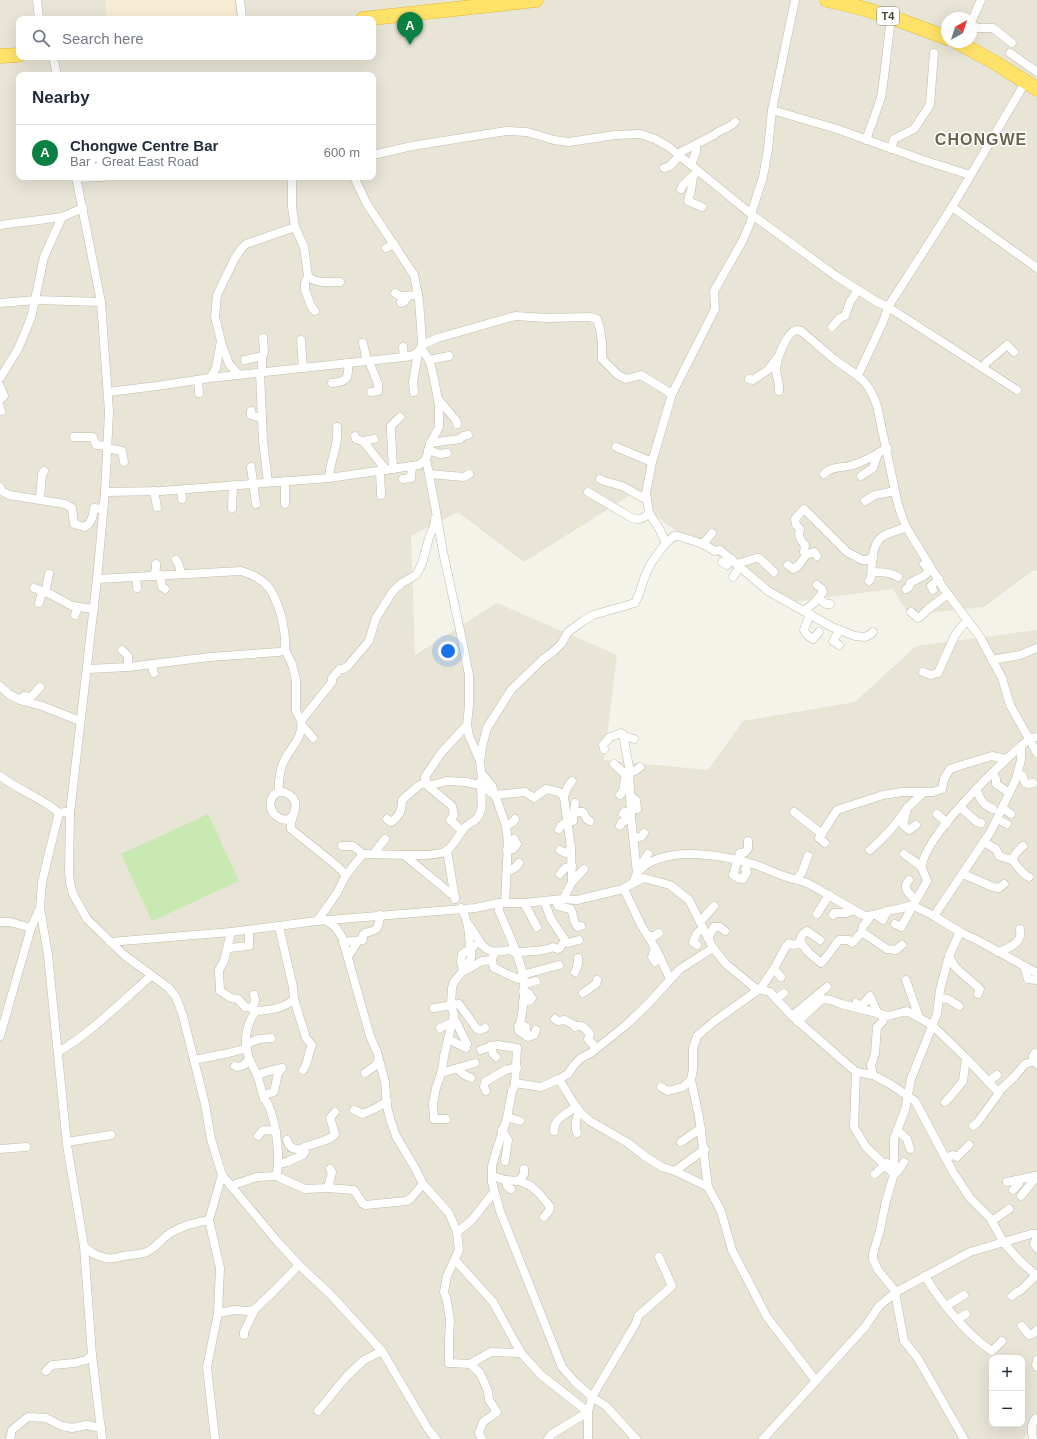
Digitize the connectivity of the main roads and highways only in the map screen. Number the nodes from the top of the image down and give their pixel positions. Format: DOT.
graph roads {
  1 [pos="536,0"];
  2 [pos="827,0"];
  3 [pos="376,18"];
  4 [pos="941,36"];
  5 [pos="969,48"];
  6 [pos="16,55"];
  7 [pos="0,56"];
  8 [pos="1032,85"];
  1 -- 3 [label="highway"];
  2 -- 4 [label="highway, T4"];
  5 -- 8 [label="highway"];
  6 -- 7 [label="highway"];
}
